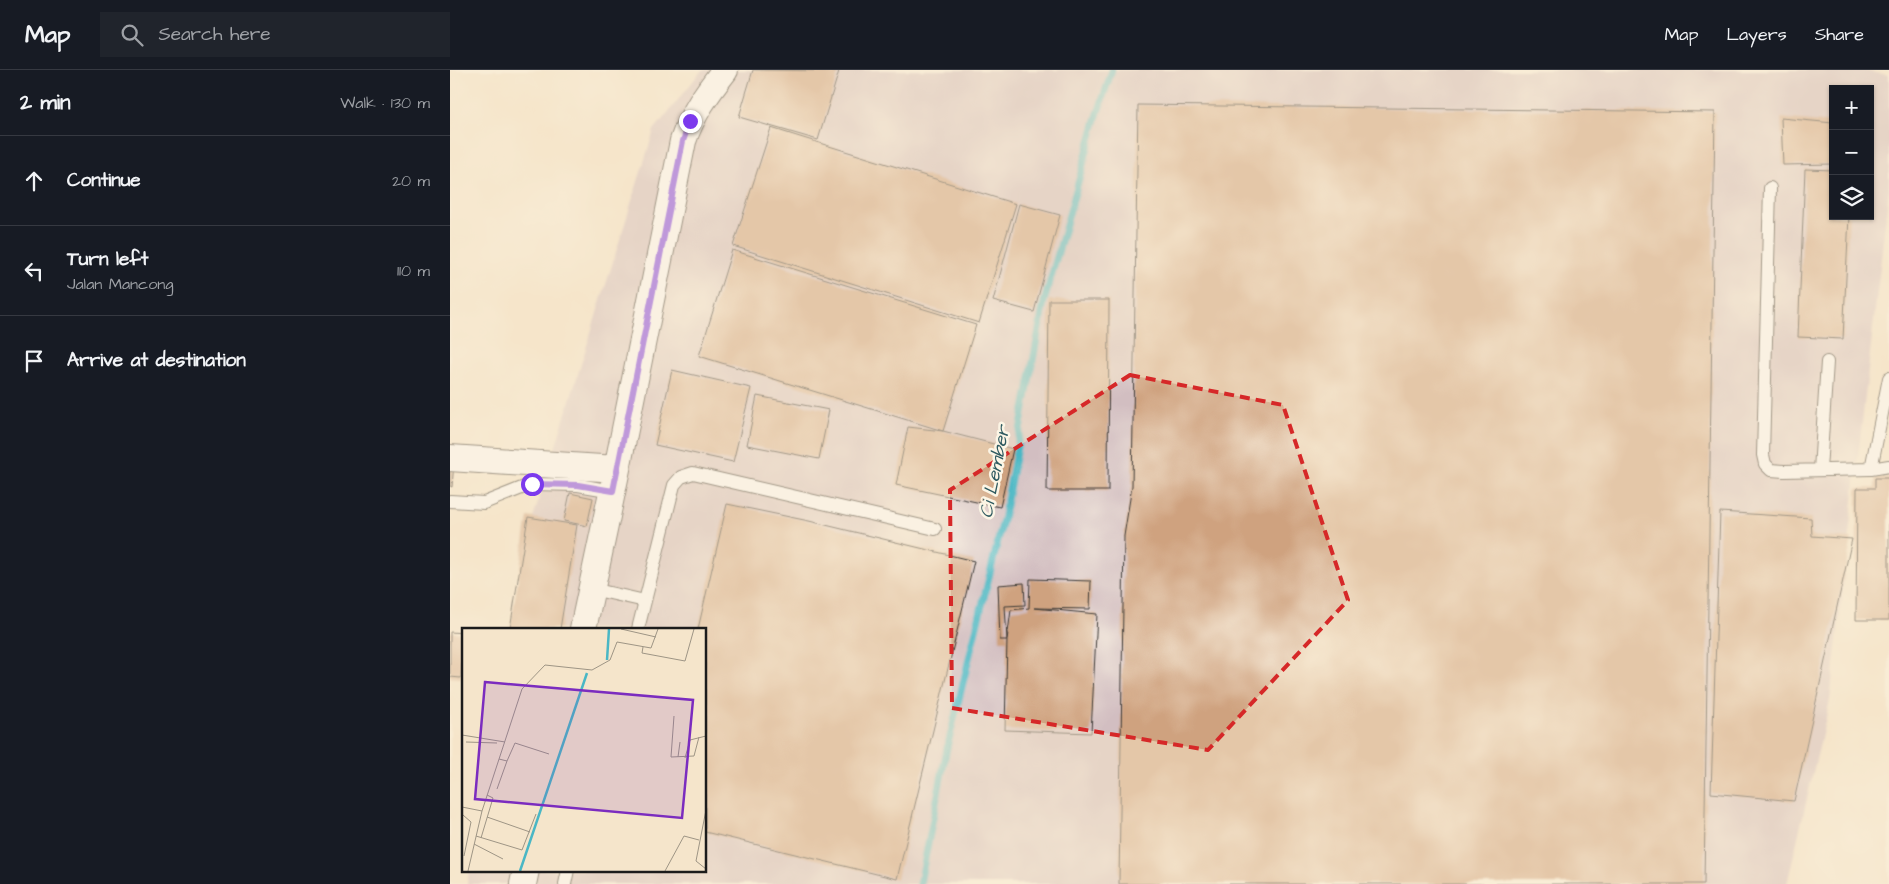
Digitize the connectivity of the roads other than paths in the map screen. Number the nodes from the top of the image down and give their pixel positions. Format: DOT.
graph roads {
  1 [pos="725,70"];
  2 [pos="1770,188"];
  3 [pos="1827,362"];
  4 [pos="1889,378"];
  5 [pos="450,458"];
  6 [pos="1889,466"];
  7 [pos="1871,469"];
  8 [pos="1820,470"];
  9 [pos="615,480"];
  10 [pos="450,501"];
  11 [pos="935,529"];
  12 [pos="592,589"];
  13 [pos="645,601"];
  14 [pos="583,628"];
  15 [pos="638,628"];
  1 -- 9 [label="street"];
  2 -- 8 [label="lane"];
  3 -- 8 [label="lane"];
  4 -- 7 [label="lane"];
  5 -- 9 [label="street"];
  6 -- 7 [label="lane"];
  7 -- 8 [label="lane"];
  9 -- 10 [label="lane"];
  9 -- 12 [label="street"];
  11 -- 13 [label="lane"];
  12 -- 13 [label="lane"];
  12 -- 14 [label="street"];
  13 -- 15 [label="lane"];
}
